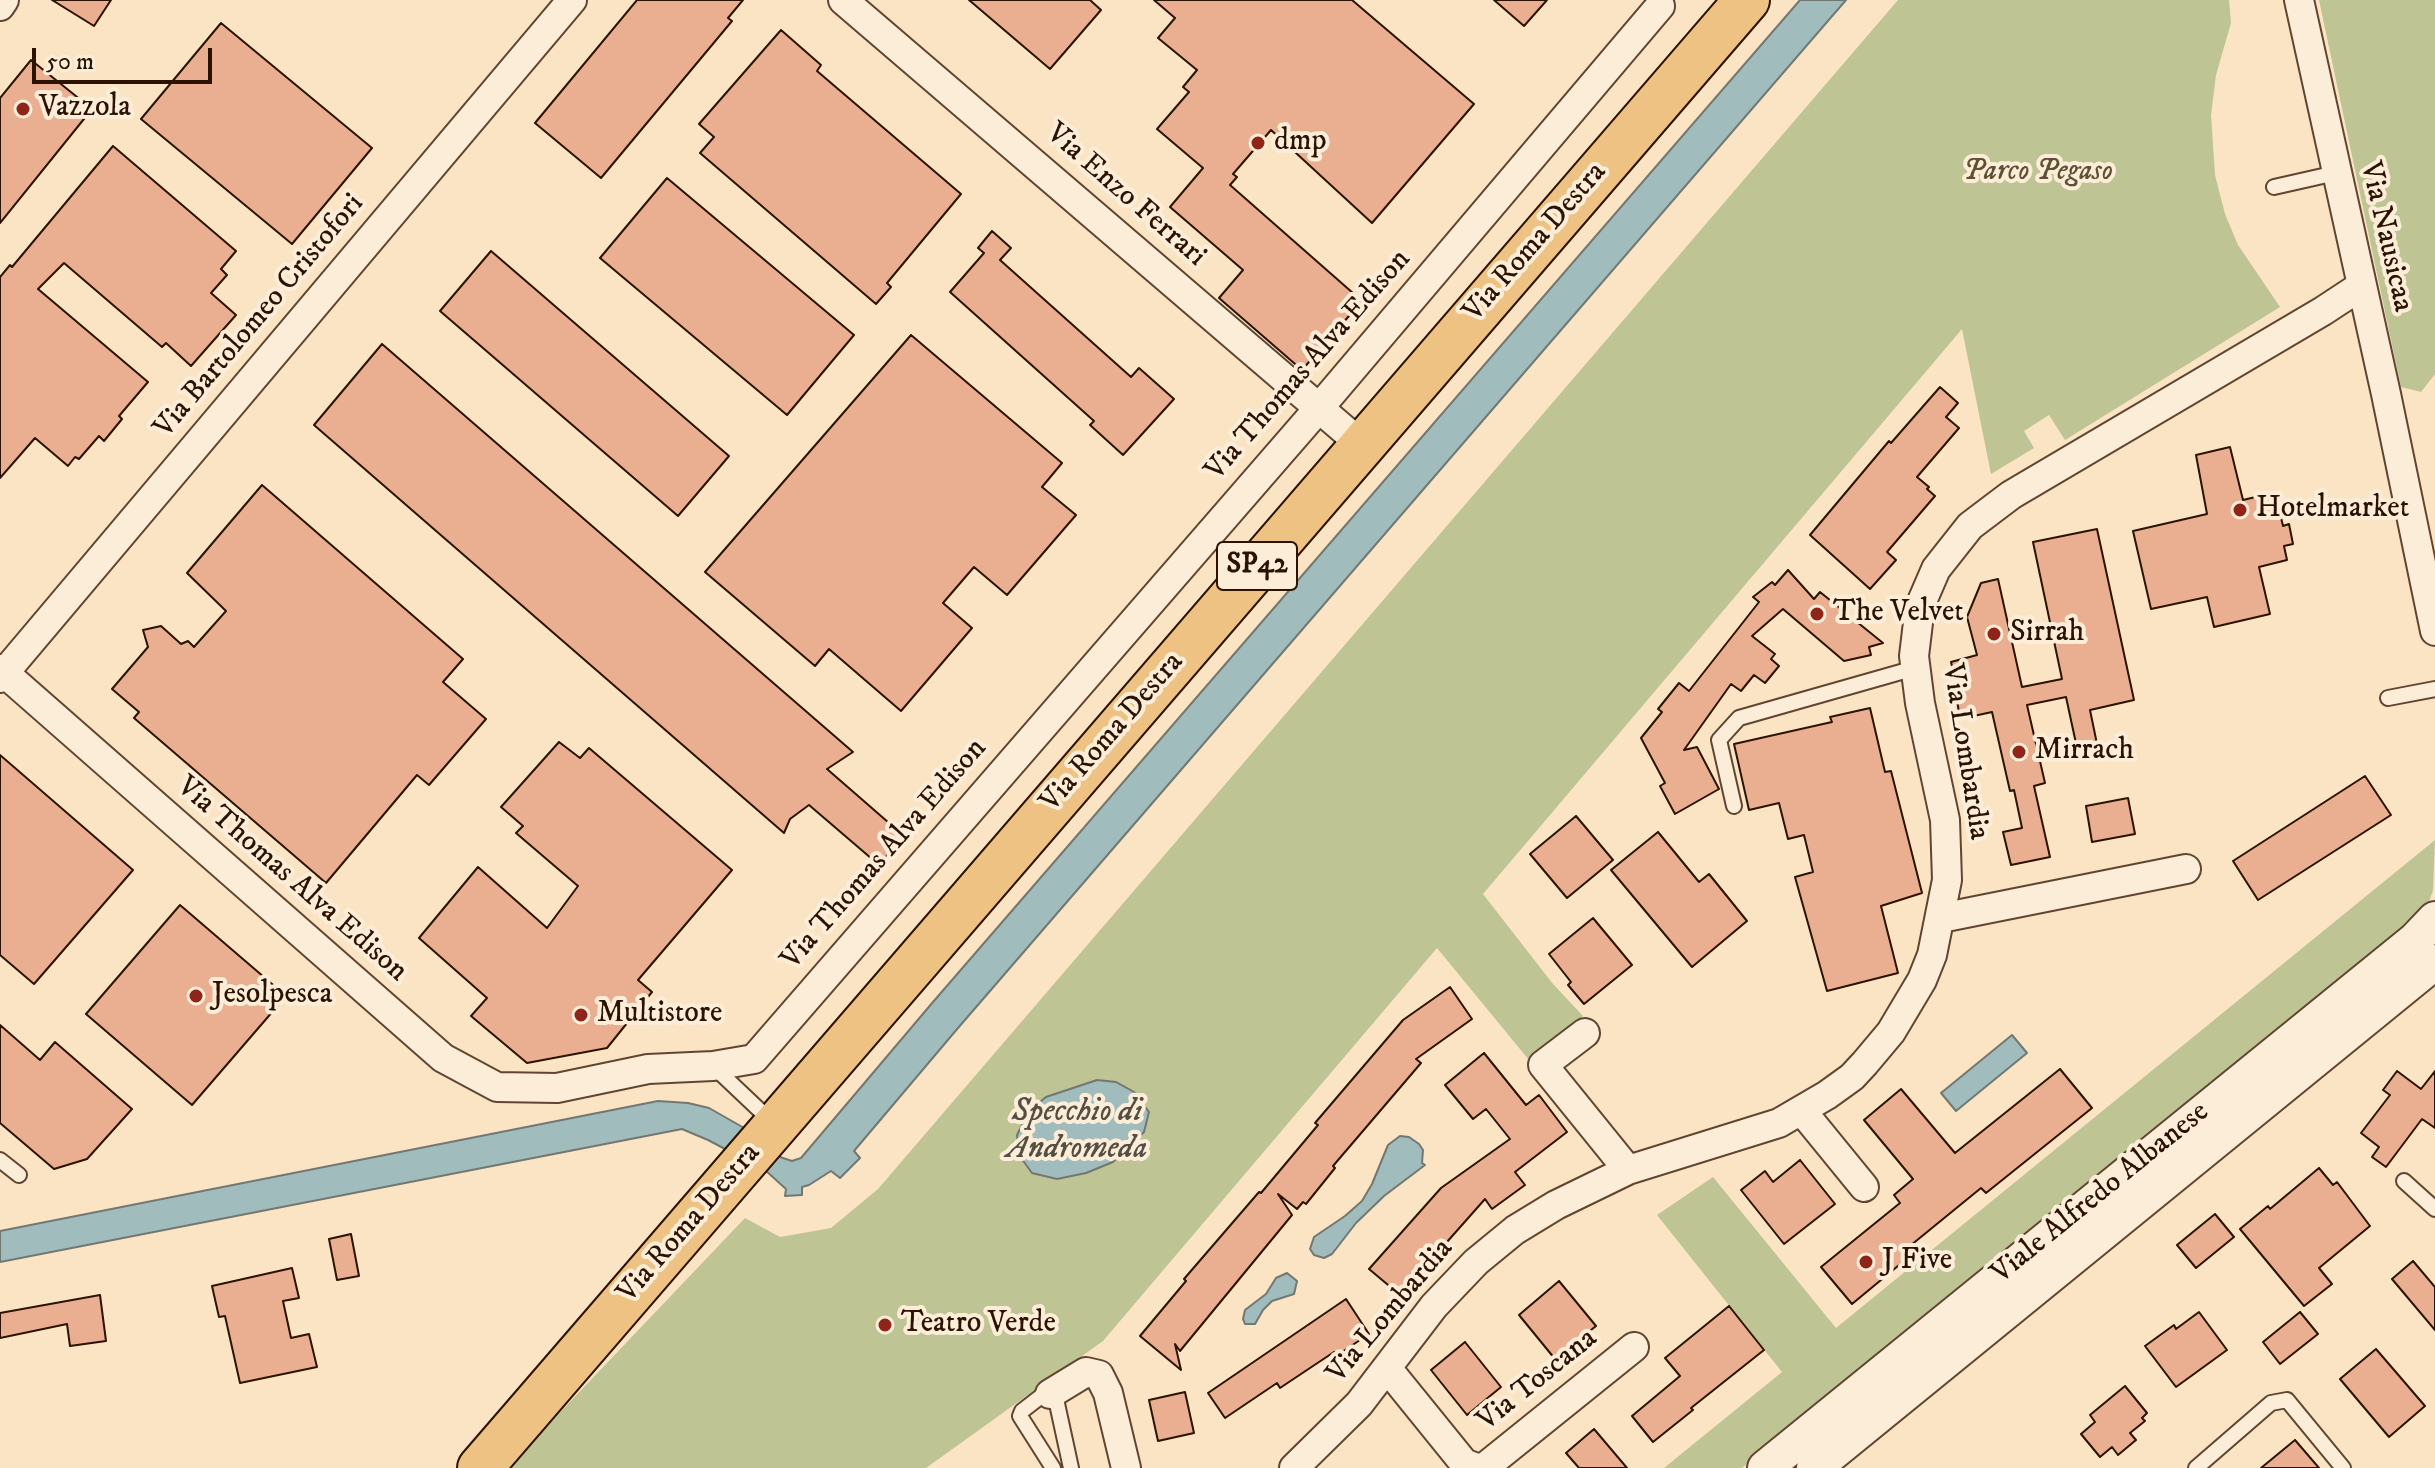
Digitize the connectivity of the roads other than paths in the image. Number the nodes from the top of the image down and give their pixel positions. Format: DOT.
graph roads {
  1 [pos="4,0"];
  2 [pos="572,0"];
  3 [pos="843,0"];
  4 [pos="1747,0"];
  5 [pos="2299,0"];
  6 [pos="0,6"];
  7 [pos="1660,6"];
  8 [pos="2336,173"];
  9 [pos="2274,187"];
  10 [pos="2361,286"];
  11 [pos="2323,311"];
  12 [pos="2369,320"];
  13 [pos="1319,408"];
  14 [pos="1362,445"];
  15 [pos="2435,631"];
  16 [pos="1915,668"];
  17 [pos="1,673"];
  18 [pos="2435,689"];
  19 [pos="2388,698"];
  20 [pos="1734,806"];
  21 [pos="2186,869"];
  22 [pos="1941,918"];
  23 [pos="2435,919"];
  24 [pos="2435,962"];
  25 [pos="1585,1033"];
  26 [pos="713,1066"];
  27 [pos="1802,1111"];
  28 [pos="762,1140"];
  29 [pos="0,1160"];
  30 [pos="1628,1170"];
  31 [pos="19,1175"];
  32 [pos="2404,1181"];
  33 [pos="1864,1187"];
  34 [pos="2435,1209"];
  35 [pos="1634,1347"];
  36 [pos="1387,1368"];
  37 [pos="1050,1394"];
  38 [pos="1125,1466"];
  39 [pos="480,1468"];
  40 [pos="1053,1468"];
  41 [pos="1071,1468"];
  42 [pos="1294,1468"];
  43 [pos="1765,1468"];
  44 [pos="1814,1468"];
  45 [pos="2196,1468"];
  46 [pos="2343,1468"];
  1 -- 6 [label="street"];
  2 -- 17 [label="street, Via Bartolomeo Cristofori"];
  3 -- 13 [label="street, Via Enzo Ferrari"];
  4 -- 14 [label="main road, Via Roma Destra / SP42"];
  5 -- 8 [label="street, Via Nausicaa"];
  7 -- 13 [label="street, Via Thomas Alva Edison"];
  8 -- 9 [label="lane"];
  8 -- 10 [label="street, Via Nausicaa"];
  10 -- 11 [label="street, Via Lombardia"];
  10 -- 12 [label="street, Via Nausicaa"];
  11 -- 12 [label="street"];
  11 -- 16 [label="street, Via Lombardia"];
  12 -- 15 [label="street, Via Nausicaa"];
  13 -- 14 [label="street, Via Enzo Ferrari"];
  13 -- 26 [label="street, Via Thomas Alva Edison"];
  14 -- 28 [label="main road, Via Roma Destra / SP42"];
  16 -- 20 [label="lane"];
  16 -- 22 [label="street, Via Lombardia"];
  17 -- 26 [label="street, Via Thomas Alva Edison"];
  18 -- 19 [label="lane"];
  21 -- 22 [label="street"];
  22 -- 27 [label="street, Via Lombardia"];
  23 -- 43 [label="street, Viale Alfredo Albanese"];
  24 -- 44 [label="street, Viale Alfredo Albanese"];
  25 -- 30 [label="street"];
  26 -- 28 [label="lane"];
  27 -- 30 [label="street, Via Lombardia"];
  27 -- 33 [label="street"];
  28 -- 39 [label="main road, Via Roma Destra"];
  29 -- 31 [label="lane"];
  30 -- 36 [label="street, Via Lombardia"];
  32 -- 34 [label="lane"];
  35 -- 36 [label="street, Via Toscana"];
  36 -- 42 [label="street, Via Lombardia"];
  37 -- 38 [label="street"];
  37 -- 40 [label="lane"];
  37 -- 41 [label="lane"];
  45 -- 46 [label="lane"];
}
